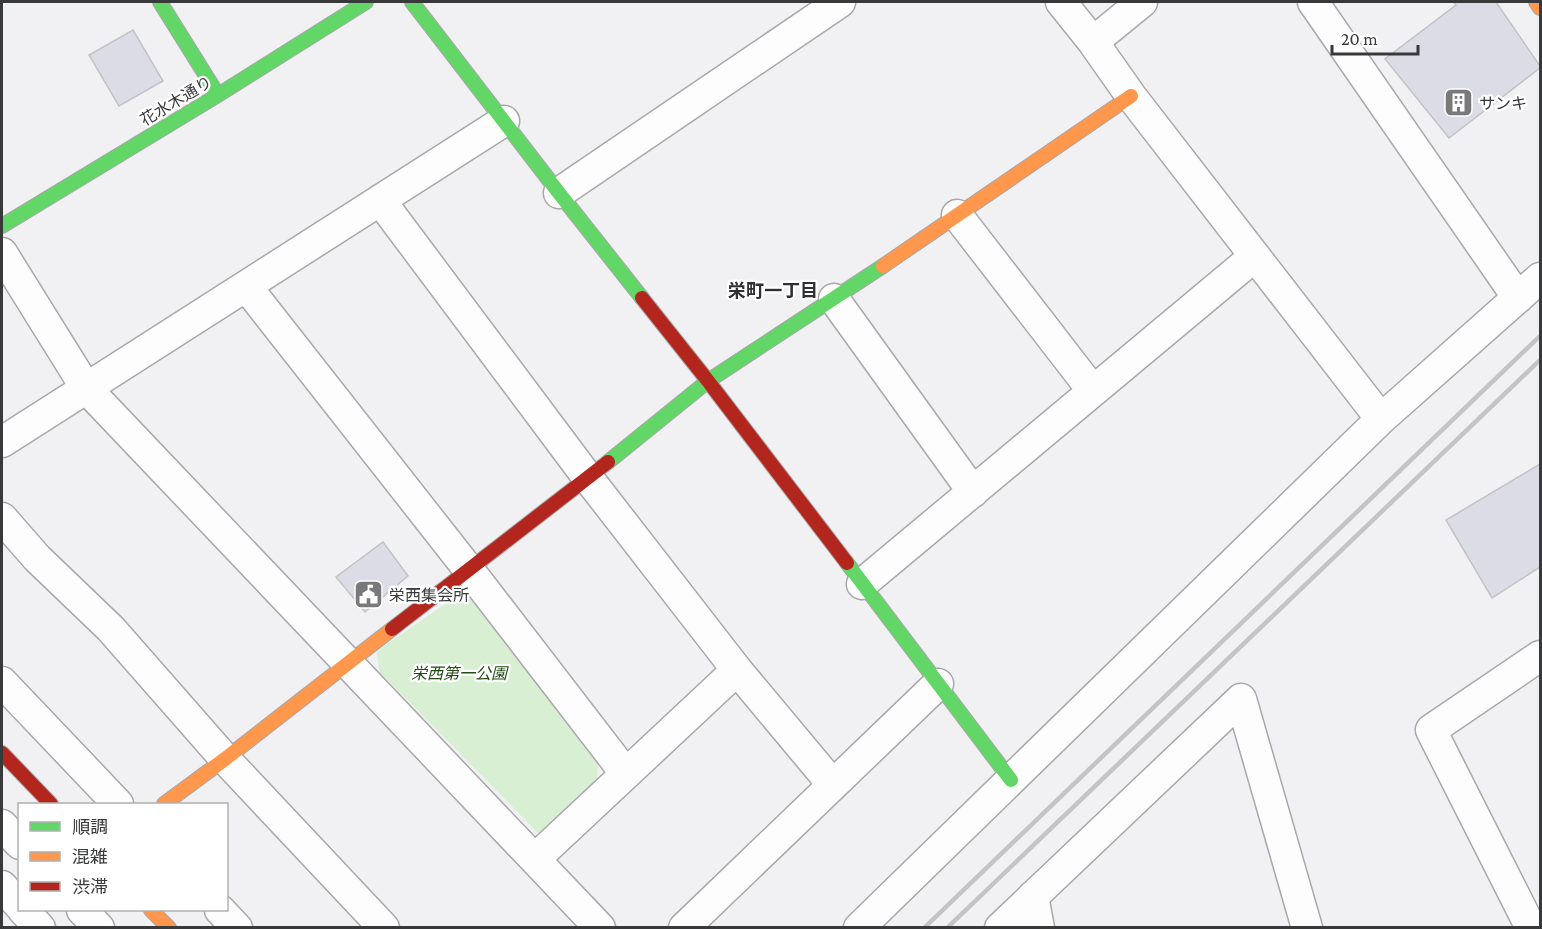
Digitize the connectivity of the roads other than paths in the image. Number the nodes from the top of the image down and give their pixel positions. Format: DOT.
graph roads {
  1 [pos="160,2"];
  2 [pos="366,2"];
  3 [pos="412,2"];
  4 [pos="840,2"];
  5 [pos="1061,2"];
  6 [pos="1142,2"];
  7 [pos="1313,2"];
  8 [pos="1536,2"];
  9 [pos="1540,8"];
  10 [pos="1093,42"];
  11 [pos="218,95"];
  12 [pos="1131,96"];
  13 [pos="504,121"];
  14 [pos="559,193"];
  15 [pos="380,200"];
  16 [pos="957,215"];
  17 [pos="2,226"];
  18 [pos="2,253"];
  19 [pos="1255,256"];
  20 [pos="1540,278"];
  21 [pos="246,286"];
  22 [pos="1518,298"];
  23 [pos="834,299"];
  24 [pos="708,381"];
  25 [pos="86,388"];
  26 [pos="1093,391"];
  27 [pos="1381,419"];
  28 [pos="2,442"];
  29 [pos="588,478"];
  30 [pos="973,492"];
  31 [pos="2,518"];
  32 [pos="469,570"];
  33 [pos="862,584"];
  34 [pos="1540,656"];
  35 [pos="348,664"];
  36 [pos="737,670"];
  37 [pos="2,682"];
  38 [pos="938,684"];
  39 [pos="2,753"];
  40 [pos="225,759"];
  41 [pos="626,774"];
  42 [pos="1011,780"];
  43 [pos="832,785"];
  44 [pos="50,803"];
  45 [pos="117,803"];
  46 [pos="165,803"];
  47 [pos="2,825"];
  48 [pos="18,842"];
  49 [pos="535,860"];
  50 [pos="2,886"];
  51 [pos="1033,896"];
  52 [pos="18,904"];
  53 [pos="84,911"];
  54 [pos="154,911"];
  55 [pos="222,911"];
  56 [pos="99,927"];
  57 [pos="169,927"];
  58 [pos="237,927"];
  59 [pos="384,927"];
  60 [pos="600,927"];
  61 [pos="684,927"];
  62 [pos="859,927"];
  63 [pos="1000,927"];
  64 [pos="1040,927"];
  65 [pos="1307,927"];
  66 [pos="1531,927"];
  1 -- 11 [label="main road"];
  2 -- 11 [label="main road, 花水木通り"];
  3 -- 13 [label="main road"];
  4 -- 14 [label="street"];
  5 -- 10 [label="street"];
  6 -- 10 [label="street"];
  7 -- 22 [label="street"];
  8 -- 9 [label="main road"];
  10 -- 12 [label="street"];
  11 -- 17 [label="main road, 花水木通り"];
  12 -- 16 [label="main road"];
  12 -- 19 [label="street"];
  13 -- 14 [label="main road"];
  13 -- 15 [label="street"];
  14 -- 24 [label="main road"];
  15 -- 21 [label="street"];
  15 -- 29 [label="street"];
  16 -- 23 [label="main road"];
  16 -- 26 [label="street"];
  18 -- 25 [label="street"];
  19 -- 26 [label="street"];
  19 -- 27 [label="street"];
  20 -- 22 [label="street"];
  21 -- 25 [label="street"];
  21 -- 32 [label="street"];
  22 -- 27 [label="street"];
  23 -- 24 [label="main road"];
  23 -- 30 [label="street"];
  24 -- 29 [label="main road"];
  24 -- 33 [label="main road"];
  25 -- 28 [label="street"];
  25 -- 35 [label="street"];
  26 -- 30 [label="street"];
  27 -- 42 [label="street"];
  29 -- 32 [label="main road"];
  29 -- 36 [label="street"];
  30 -- 33 [label="street"];
  31 -- 40 [label="street"];
  32 -- 35 [label="main road"];
  32 -- 41 [label="street"];
  33 -- 38 [label="main road"];
  34 -- 66 [label="street"];
  35 -- 40 [label="main road"];
  35 -- 49 [label="street"];
  36 -- 41 [label="street"];
  36 -- 43 [label="street"];
  37 -- 45 [label="street"];
  38 -- 42 [label="main road"];
  38 -- 43 [label="street"];
  39 -- 44 [label="main road"];
  40 -- 46 [label="main road"];
  40 -- 59 [label="street"];
  41 -- 49 [label="street"];
  42 -- 62 [label="street"];
  43 -- 61 [label="street"];
  47 -- 48 [label="street"];
  49 -- 60 [label="street"];
  50 -- 52 [label="street"];
  51 -- 63 [label="street"];
  51 -- 64 [label="street"];
  51 -- 65 [label="street"];
  53 -- 56 [label="street"];
  54 -- 57 [label="main road"];
  55 -- 58 [label="street"];
}
